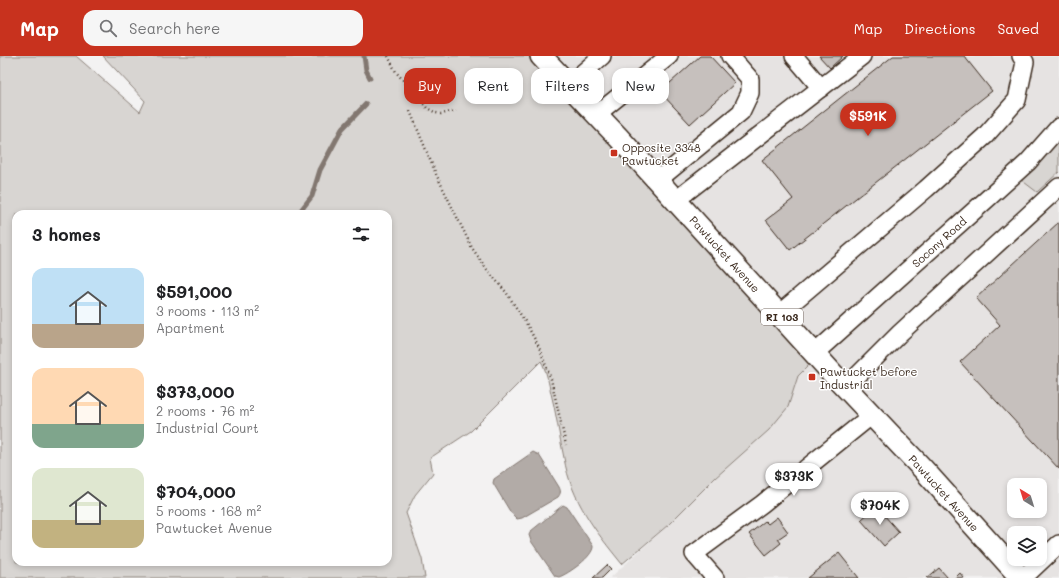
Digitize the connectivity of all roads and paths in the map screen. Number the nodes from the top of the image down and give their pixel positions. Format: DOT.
graph roads {
  1 [pos="388,56"];
  2 [pos="541,56"];
  3 [pos="602,56"];
  4 [pos="669,56"];
  5 [pos="730,56"];
  6 [pos="794,56"];
  7 [pos="862,56"];
  8 [pos="1021,56"];
  9 [pos="553,68"];
  10 [pos="588,68"];
  11 [pos="821,88"];
  12 [pos="587,104"];
  13 [pos="410,111"];
  14 [pos="456,111"];
  15 [pos="597,114"];
  16 [pos="1059,127"];
  17 [pos="658,180"];
  18 [pos="1059,187"];
  19 [pos="676,200"];
  20 [pos="779,314"];
  21 [pos="815,353"];
  22 [pos="846,387"];
  23 [pos="872,415"];
  24 [pos="566,445"];
  25 [pos="1059,544"];
  26 [pos="715,578"];
  27 [pos="1022,578"];
  1 -- 14 [label="path"];
  2 -- 9 [label="main road, Pawtucket Avenue / RI 103"];
  3 -- 10 [label="street"];
  4 -- 15 [label="street"];
  5 -- 17 [label="street"];
  6 -- 11 [label="street"];
  7 -- 11 [label="street"];
  8 -- 20 [label="street"];
  11 -- 19 [label="street"];
  12 -- 15 [label="main road, Pawtucket Avenue / RI 103"];
  13 -- 24 [label="path"];
  15 -- 17 [label="main road, Pawtucket Avenue / RI 103"];
  16 -- 21 [label="street, Socony Road"];
  17 -- 19 [label="main road, Pawtucket Avenue / RI 103"];
  18 -- 22 [label="street"];
  19 -- 20 [label="main road, Pawtucket Avenue / RI 103"];
  20 -- 21 [label="main road, Pawtucket Avenue / RI 103"];
  21 -- 22 [label="main road, Pawtucket Avenue / RI 103"];
  22 -- 23 [label="main road, Pawtucket Avenue / RI 103"];
  23 -- 26 [label="street"];
  23 -- 27 [label="main road, Pawtucket Avenue / RI 103"];
  25 -- 27 [label="street"];
}
